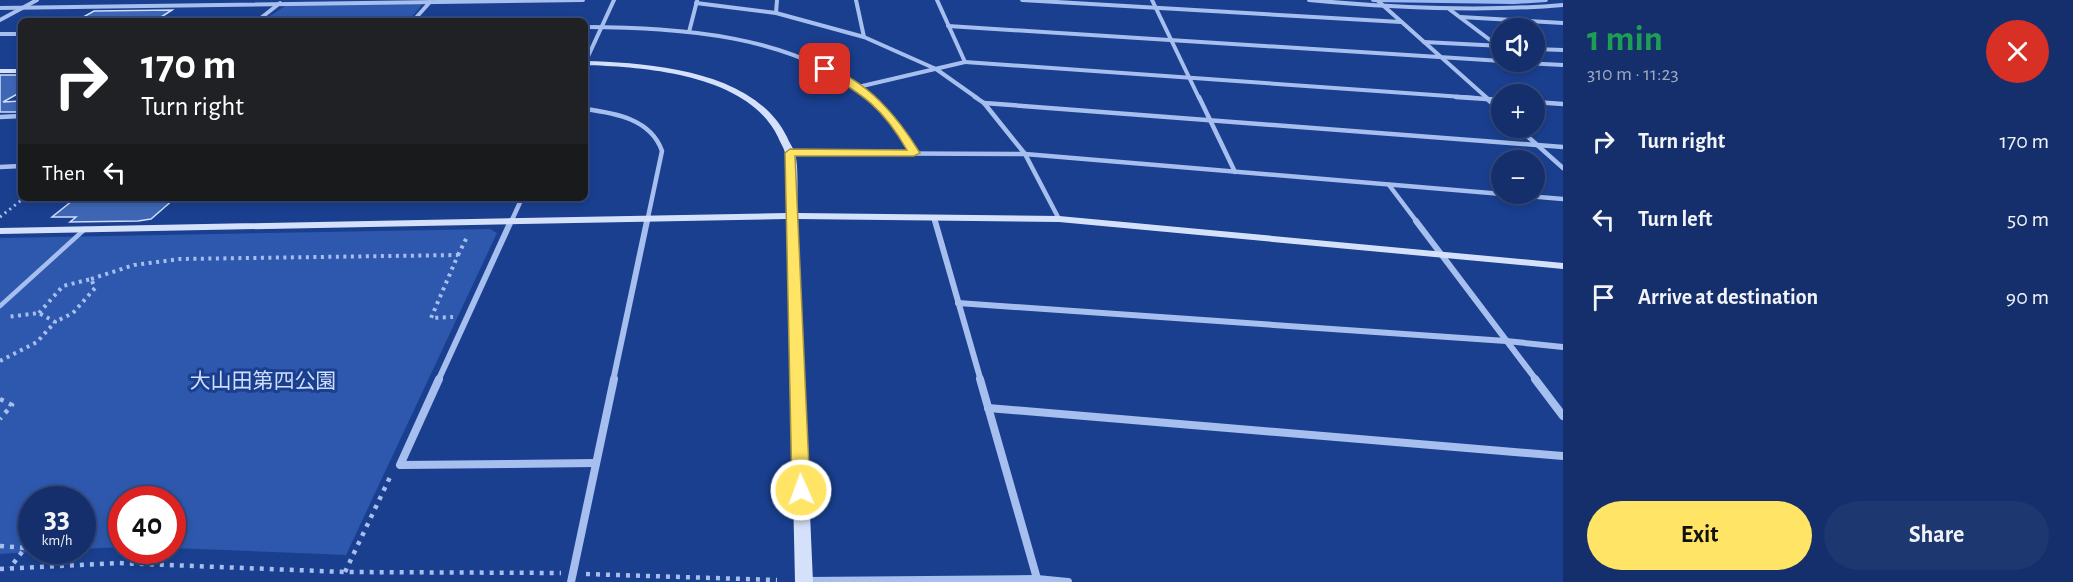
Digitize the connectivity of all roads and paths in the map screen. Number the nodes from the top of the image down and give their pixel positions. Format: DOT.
graph roads {
  1 [pos="37,0"];
  2 [pos="284,0"];
  3 [pos="583,0"];
  4 [pos="614,0"];
  5 [pos="777,0"];
  6 [pos="856,0"];
  7 [pos="937,0"];
  8 [pos="1022,0"];
  9 [pos="1152,0"];
  10 [pos="1309,0"];
  11 [pos="1377,0"];
  12 [pos="697,1"];
  13 [pos="430,2"];
  14 [pos="279,4"];
  15 [pos="1563,6"];
  16 [pos="25,7"];
  17 [pos="1384,7"];
  18 [pos="0,8"];
  19 [pos="1156,8"];
  20 [pos="1449,8"];
  21 [pos="776,14"];
  22 [pos="1460,17"];
  23 [pos="261,18"];
  24 [pos="416,18"];
  25 [pos="0,20"];
  26 [pos="1401,22"];
  27 [pos="1563,23"];
  28 [pos="948,26"];
  29 [pos="588,27"];
  30 [pos="602,27"];
  31 [pos="689,32"];
  32 [pos="0,34"];
  33 [pos="18,34"];
  34 [pos="864,37"];
  35 [pos="1491,39"];
  36 [pos="1172,40"];
  37 [pos="1423,42"];
  38 [pos="1491,46"];
  39 [pos="1545,49"];
  40 [pos="1563,50"];
  41 [pos="588,57"];
  42 [pos="1442,58"];
  43 [pos="1491,61"];
  44 [pos="964,62"];
  45 [pos="588,63"];
  46 [pos="1545,64"];
  47 [pos="1563,65"];
  48 [pos="936,69"];
  49 [pos="0,71"];
  50 [pos="18,71"];
  51 [pos="1191,78"];
  52 [pos="858,87"];
  53 [pos="1486,99"];
  54 [pos="1491,99"];
  55 [pos="984,103"];
  56 [pos="1491,103"];
  57 [pos="1545,103"];
  58 [pos="1563,104"];
  59 [pos="588,110"];
  60 [pos="18,116"];
  61 [pos="0,117"];
  62 [pos="1210,120"];
  63 [pos="1530,138"];
  64 [pos="1538,145"];
  65 [pos="1563,147"];
  66 [pos="790,153"];
  67 [pos="914,153"];
  68 [pos="1025,154"];
  69 [pos="0,166"];
  70 [pos="18,166"];
  71 [pos="1563,168"];
  72 [pos="1235,172"];
  73 [pos="1389,185"];
  74 [pos="1563,199"];
  75 [pos="20,201"];
  76 [pos="521,201"];
  77 [pos="792,216"];
  78 [pos="0,217"];
  79 [pos="934,218"];
  80 [pos="649,219"];
  81 [pos="1059,219"];
  82 [pos="511,221"];
  83 [pos="85,229"];
  84 [pos="0,231"];
  85 [pos="469,231"];
  86 [pos="458,255"];
  87 [pos="1441,255"];
  88 [pos="1563,266"];
  89 [pos="91,279"];
  90 [pos="958,303"];
  91 [pos="0,306"];
  92 [pos="39,313"];
  93 [pos="0,317"];
  94 [pos="468,317"];
  95 [pos="55,322"];
  96 [pos="1506,341"];
  97 [pos="1563,347"];
  98 [pos="0,361"];
  99 [pos="0,399"];
  100 [pos="988,408"];
  101 [pos="1563,416"];
  102 [pos="0,419"];
  103 [pos="1563,456"];
  104 [pos="596,463"];
  105 [pos="400,465"];
  106 [pos="0,546"];
  107 [pos="0,569"];
  108 [pos="9,569"];
  109 [pos="804,581"];
  110 [pos="1037,581"];
  111 [pos="571,582"];
  112 [pos="1068,582"];
  1 -- 16 [label="street"];
  2 -- 14 [label="street"];
  3 -- 13 [label="street"];
  4 -- 30 [label="street"];
  5 -- 21 [label="street"];
  6 -- 34 [label="street"];
  7 -- 28 [label="street"];
  8 -- 19 [label="street"];
  9 -- 19 [label="street"];
  10 -- 17 [label="street"];
  11 -- 17 [label="street"];
  12 -- 21 [label="street"];
  12 -- 31 [label="street"];
  13 -- 14 [label="street"];
  13 -- 24 [label="street"];
  14 -- 16 [label="street"];
  14 -- 23 [label="street"];
  15 -- 20 [label="street"];
  16 -- 18 [label="street"];
  16 -- 25 [label="street"];
  17 -- 20 [label="street"];
  17 -- 26 [label="street"];
  19 -- 26 [label="street"];
  19 -- 36 [label="street"];
  20 -- 22 [label="street"];
  21 -- 34 [label="street"];
  22 -- 27 [label="street"];
  22 -- 35 [label="street"];
  26 -- 37 [label="street"];
  28 -- 36 [label="street"];
  28 -- 44 [label="street"];
  29 -- 30 [label="street"];
  30 -- 31 [label="street"];
  30 -- 41 [label="street"];
  31 -- 52 [label="street"];
  32 -- 33 [label="street"];
  34 -- 48 [label="street"];
  36 -- 42 [label="street"];
  36 -- 51 [label="street"];
  37 -- 38 [label="street"];
  37 -- 42 [label="street"];
  39 -- 40 [label="street"];
  42 -- 43 [label="street"];
  42 -- 53 [label="street"];
  44 -- 48 [label="street"];
  44 -- 51 [label="street"];
  45 -- 66 [label="street"];
  46 -- 47 [label="street"];
  48 -- 52 [label="street"];
  48 -- 55 [label="street"];
  49 -- 50 [label="street"];
  51 -- 53 [label="street"];
  51 -- 62 [label="street"];
  52 -- 67 [label="street"];
  53 -- 54 [label="street"];
  53 -- 56 [label="street"];
  55 -- 62 [label="street"];
  55 -- 68 [label="street"];
  57 -- 58 [label="street"];
  59 -- 80 [label="street"];
  60 -- 61 [label="street"];
  62 -- 64 [label="street"];
  62 -- 72 [label="street"];
  63 -- 64 [label="street"];
  64 -- 65 [label="street"];
  64 -- 71 [label="street"];
  66 -- 67 [label="street"];
  66 -- 77 [label="street"];
  67 -- 68 [label="street"];
  68 -- 72 [label="street"];
  68 -- 81 [label="street"];
  69 -- 70 [label="street"];
  72 -- 73 [label="street"];
  73 -- 74 [label="street"];
  73 -- 87 [label="street"];
  75 -- 78 [label="path"];
  76 -- 82 [label="street"];
  77 -- 79 [label="street"];
  77 -- 80 [label="street"];
  77 -- 109 [label="street"];
  79 -- 81 [label="street"];
  79 -- 90 [label="street"];
  80 -- 82 [label="street"];
  80 -- 104 [label="street"];
  81 -- 87 [label="street"];
  82 -- 83 [label="street"];
  82 -- 94 [label="street"];
  83 -- 84 [label="street"];
  83 -- 91 [label="lane"];
  85 -- 86 [label="path"];
  86 -- 89 [label="path"];
  86 -- 94 [label="path"];
  87 -- 88 [label="street"];
  87 -- 96 [label="street"];
  89 -- 92 [label="path"];
  89 -- 95 [label="path"];
  90 -- 96 [label="street"];
  90 -- 100 [label="street"];
  92 -- 93 [label="path"];
  92 -- 95 [label="path"];
  94 -- 105 [label="street"];
  95 -- 98 [label="path"];
  96 -- 97 [label="street"];
  96 -- 101 [label="street"];
  99 -- 102 [label="path"];
  100 -- 103 [label="street"];
  100 -- 110 [label="street"];
  104 -- 105 [label="street"];
  104 -- 111 [label="street"];
  105 -- 108 [label="path"];
  106 -- 108 [label="path"];
  107 -- 108 [label="path"];
  109 -- 110 [label="street"];
  110 -- 112 [label="street"];
}
